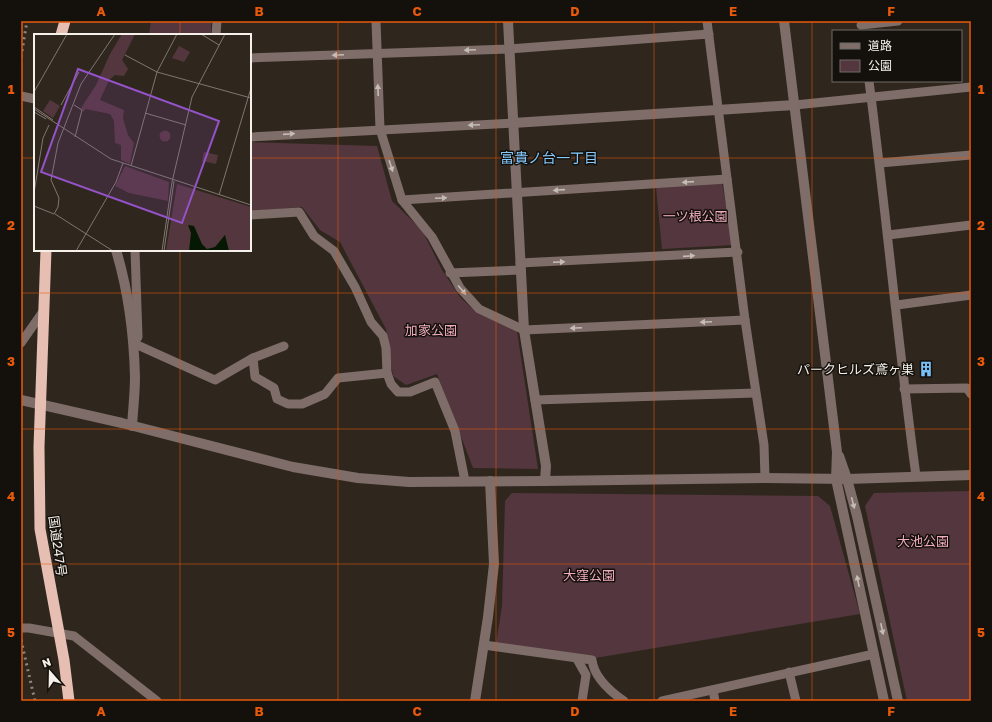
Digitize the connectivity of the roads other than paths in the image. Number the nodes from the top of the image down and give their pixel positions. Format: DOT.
graph roads {
  1 [pos="65,21"];
  2 [pos="217,21"];
  3 [pos="376,21"];
  4 [pos="508,21"];
  5 [pos="708,21"];
  6 [pos="784,21"];
  7 [pos="898,21"];
  8 [pos="862,26"];
  9 [pos="61,34"];
  10 [pos="216,34"];
  11 [pos="709,34"];
  12 [pos="509,49"];
  13 [pos="377,54"];
  14 [pos="251,58"];
  15 [pos="869,82"];
  16 [pos="971,87"];
  17 [pos="21,96"];
  18 [pos="871,97"];
  19 [pos="34,99"];
  20 [pos="795,105"];
  21 [pos="720,109"];
  22 [pos="513,123"];
  23 [pos="380,129"];
  24 [pos="251,137"];
  25 [pos="971,155"];
  26 [pos="880,163"];
  27 [pos="727,179"];
  28 [pos="517,193"];
  29 [pos="402,200"];
  30 [pos="251,215"];
  31 [pos="971,225"];
  32 [pos="888,235"];
  33 [pos="46,251"];
  34 [pos="116,251"];
  35 [pos="135,251"];
  36 [pos="738,252"];
  37 [pos="521,267"];
  38 [pos="450,273"];
  39 [pos="971,295"];
  40 [pos="897,305"];
  41 [pos="45,308"];
  42 [pos="745,320"];
  43 [pos="524,330"];
  44 [pos="21,343"];
  45 [pos="133,343"];
  46 [pos="284,346"];
  47 [pos="254,358"];
  48 [pos="387,373"];
  49 [pos="904,389"];
  50 [pos="755,393"];
  51 [pos="971,394"];
  52 [pos="21,400"];
  53 [pos="535,400"];
  54 [pos="127,425"];
  55 [pos="837,452"];
  56 [pos="971,475"];
  57 [pos="916,476"];
  58 [pos="765,478"];
  59 [pos="836,479"];
  60 [pos="847,479"];
  61 [pos="466,481"];
  62 [pos="490,481"];
  63 [pos="545,481"];
  64 [pos="21,628"];
  65 [pos="58,633"];
  66 [pos="484,645"];
  67 [pos="874,654"];
  68 [pos="576,658"];
  69 [pos="789,672"];
  70 [pos="713,690"];
  71 [pos="69,701"];
  72 [pos="157,701"];
  73 [pos="475,701"];
  74 [pos="582,701"];
  75 [pos="624,701"];
  76 [pos="662,701"];
  77 [pos="715,701"];
  78 [pos="796,701"];
  79 [pos="884,701"];
  80 [pos="898,701"];
  1 -- 9 [label="highway"];
  2 -- 10 [label="street"];
  3 -- 13 [label="street"];
  4 -- 12 [label="street"];
  5 -- 11 [label="street"];
  6 -- 20 [label="street"];
  7 -- 8 [label="street"];
  11 -- 12 [label="street"];
  11 -- 21 [label="street"];
  12 -- 13 [label="street, one-way"];
  12 -- 22 [label="street"];
  13 -- 14 [label="street, one-way"];
  23 -- 13 [label="street, one-way"];
  15 -- 18 [label="street"];
  16 -- 18 [label="street"];
  17 -- 19 [label="street"];
  18 -- 20 [label="street"];
  18 -- 26 [label="street"];
  20 -- 21 [label="street"];
  20 -- 55 [label="street"];
  21 -- 22 [label="street"];
  21 -- 27 [label="street"];
  22 -- 23 [label="street, one-way"];
  22 -- 28 [label="street"];
  24 -- 23 [label="street, one-way"];
  23 -- 29 [label="street, one-way"];
  25 -- 26 [label="street"];
  26 -- 32 [label="street"];
  27 -- 28 [label="street, one-way"];
  27 -- 36 [label="street"];
  29 -- 28 [label="street, one-way"];
  28 -- 37 [label="street"];
  29 -- 38 [label="street"];
  30 -- 48 [label="street"];
  31 -- 32 [label="street"];
  32 -- 40 [label="street"];
  33 -- 41 [label="highway, 国道247号"];
  34 -- 45 [label="street"];
  35 -- 45 [label="street"];
  37 -- 36 [label="street, one-way"];
  36 -- 42 [label="street"];
  37 -- 38 [label="street"];
  37 -- 43 [label="street"];
  38 -- 43 [label="street, one-way"];
  39 -- 40 [label="street"];
  40 -- 49 [label="street"];
  41 -- 44 [label="street"];
  41 -- 65 [label="highway, 国道247号"];
  42 -- 43 [label="street, one-way"];
  42 -- 50 [label="street"];
  43 -- 53 [label="street"];
  45 -- 47 [label="street"];
  45 -- 54 [label="street"];
  46 -- 47 [label="street"];
  47 -- 48 [label="street"];
  48 -- 61 [label="street"];
  49 -- 51 [label="street"];
  49 -- 57 [label="street"];
  50 -- 53 [label="street"];
  50 -- 58 [label="street"];
  52 -- 54 [label="street"];
  53 -- 63 [label="street"];
  54 -- 61 [label="street"];
  55 -- 59 [label="street"];
  55 -- 60 [label="street"];
  56 -- 57 [label="street"];
  57 -- 60 [label="street"];
  58 -- 59 [label="street"];
  58 -- 63 [label="street"];
  59 -- 60 [label="street"];
  67 -- 59 [label="street, one-way"];
  60 -- 80 [label="street, one-way"];
  61 -- 62 [label="street"];
  62 -- 63 [label="street"];
  62 -- 66 [label="street"];
  64 -- 65 [label="street"];
  65 -- 71 [label="highway, 国道247号"];
  65 -- 72 [label="street"];
  66 -- 68 [label="street"];
  66 -- 73 [label="street"];
  67 -- 69 [label="street"];
  67 -- 79 [label="street"];
  68 -- 74 [label="street"];
  68 -- 75 [label="street"];
  69 -- 70 [label="street"];
  69 -- 78 [label="street"];
  70 -- 76 [label="street"];
  70 -- 77 [label="street"];
}
